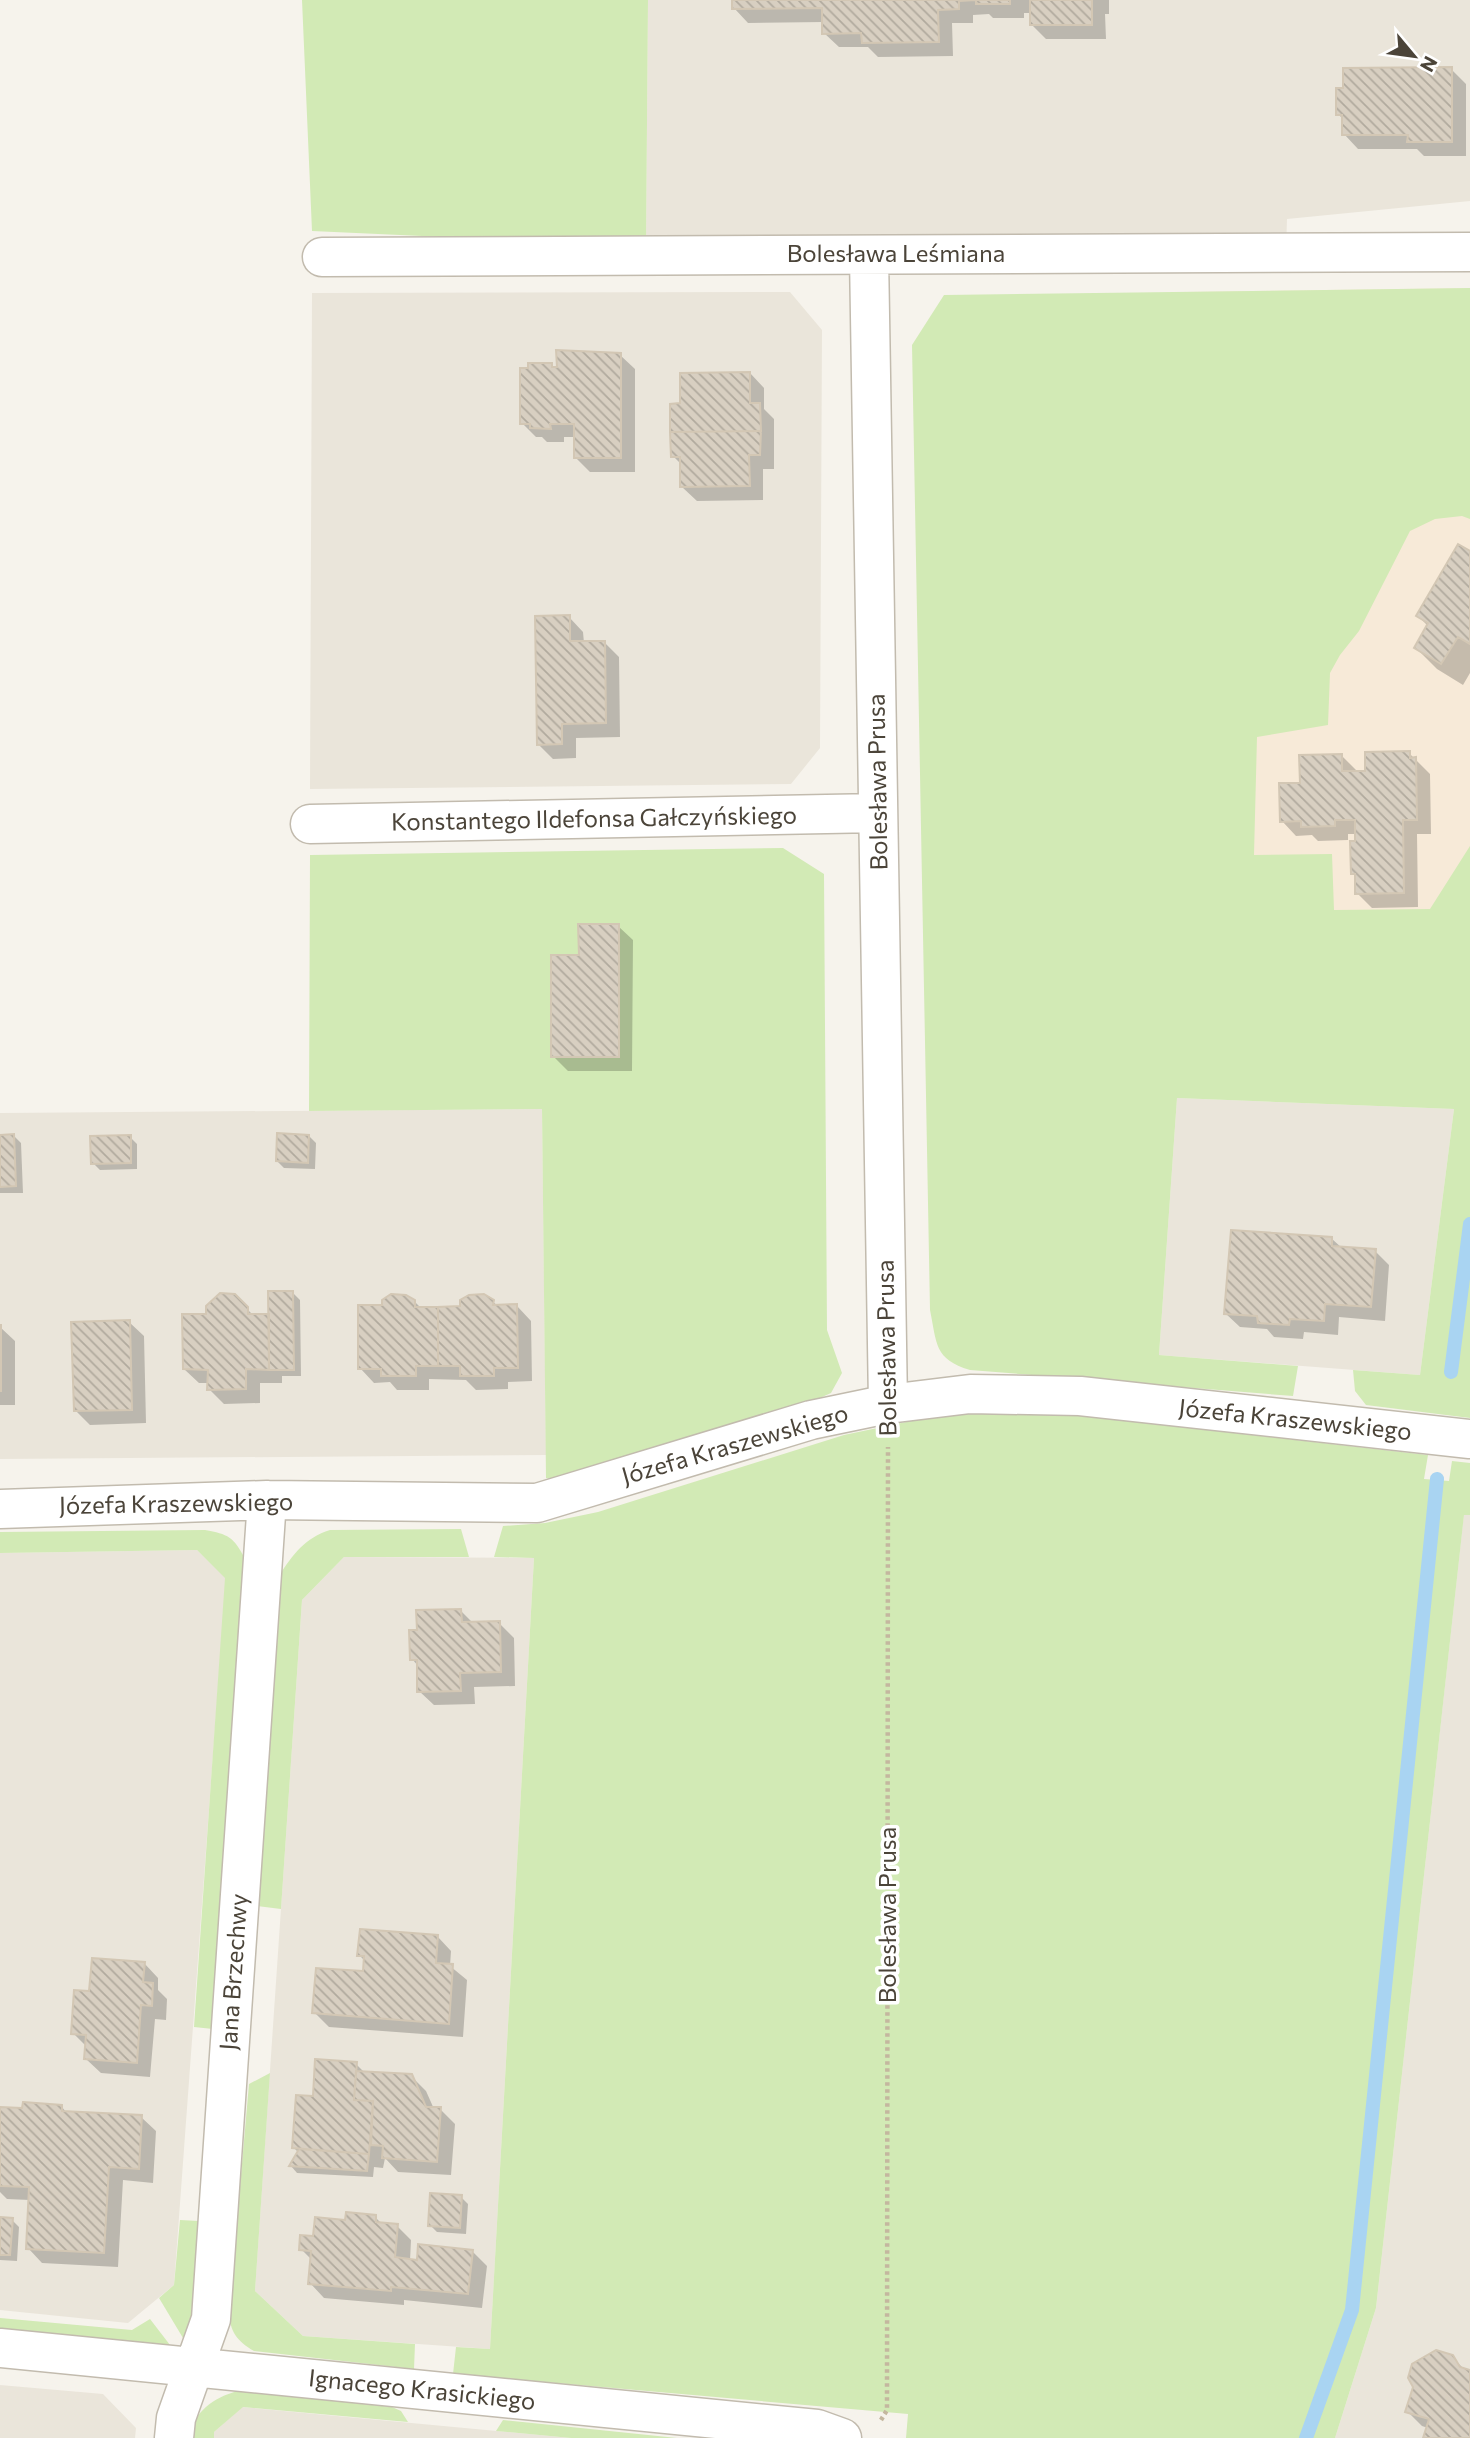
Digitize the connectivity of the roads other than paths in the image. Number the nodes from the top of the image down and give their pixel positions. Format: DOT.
graph roads {
  1 [pos="1470,252"];
  2 [pos="869,255"];
  3 [pos="321,257"];
  4 [pos="878,813"];
  5 [pos="310,824"];
  6 [pos="888,1404"];
  7 [pos="1470,1439"];
  8 [pos="267,1500"];
  9 [pos="0,1508"];
  10 [pos="0,2348"];
  11 [pos="195,2367"];
  12 [pos="859,2433"];
  13 [pos="174,2438"];
  1 -- 2 [label="street, Bolesława Leśmiana"];
  2 -- 3 [label="street, Bolesława Leśmiana"];
  2 -- 4 [label="street, Bolesława Prusa"];
  4 -- 5 [label="street, Konstantego Ildefonsa Gałczyńskiego"];
  4 -- 6 [label="street, Bolesława Prusa"];
  6 -- 7 [label="street, Józefa Kraszewskiego"];
  6 -- 8 [label="street, Józefa Kraszewskiego"];
  8 -- 9 [label="street, Józefa Kraszewskiego"];
  8 -- 11 [label="street, Jana Brzechwy"];
  10 -- 11 [label="street, Ignacego Krasickiego"];
  11 -- 12 [label="street, Ignacego Krasickiego"];
  11 -- 13 [label="street, Jana Brzechwy"];
}
